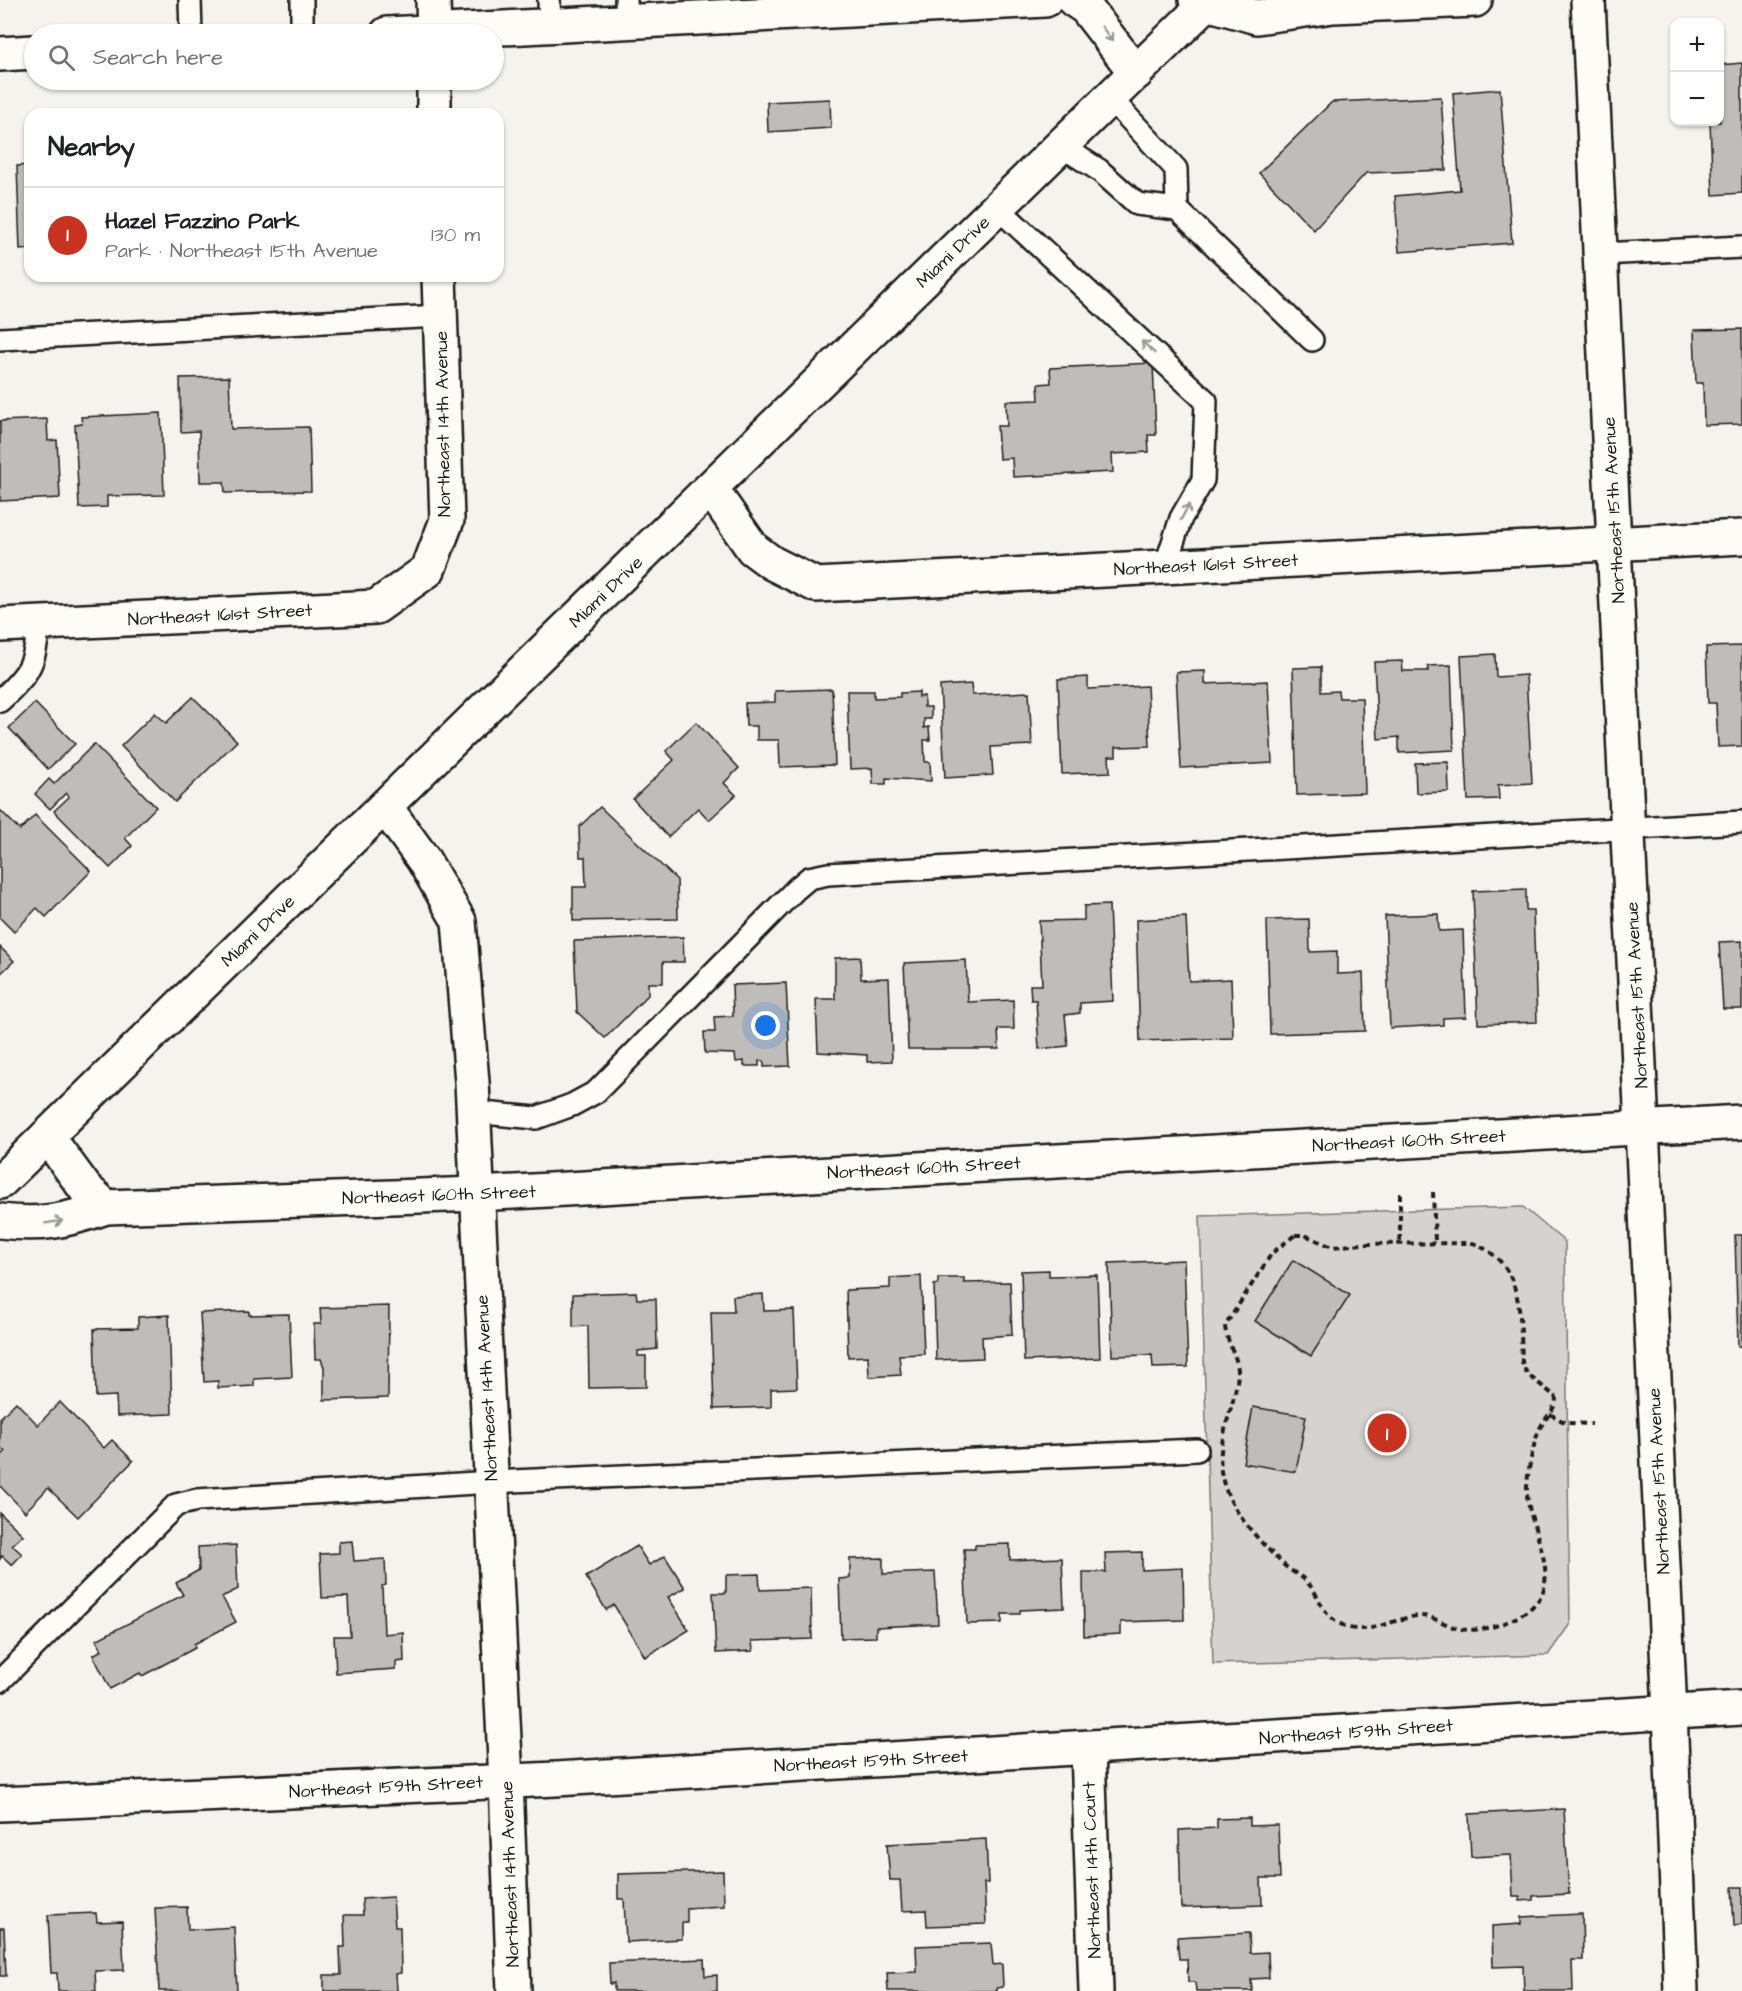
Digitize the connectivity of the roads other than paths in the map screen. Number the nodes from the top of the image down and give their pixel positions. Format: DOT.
graph roads {
  1 [pos="190,0"];
  2 [pos="302,0"];
  3 [pos="433,0"];
  4 [pos="1045,0"];
  5 [pos="1074,0"];
  6 [pos="1474,0"];
  7 [pos="1588,0"];
  8 [pos="1204,1"];
  9 [pos="904,3"];
  10 [pos="1328,3"];
  11 [pos="801,6"];
  12 [pos="697,9"];
  13 [pos="627,11"];
  14 [pos="549,13"];
  15 [pos="191,24"];
  16 [pos="302,24"];
  17 [pos="434,24"];
  18 [pos="486,24"];
  19 [pos="24,53"];
  20 [pos="0,54"];
  21 [pos="1136,73"];
  22 [pos="434,90"];
  23 [pos="1110,98"];
  24 [pos="434,108"];
  25 [pos="1061,146"];
  26 [pos="998,208"];
  27 [pos="1177,209"];
  28 [pos="1742,247"];
  29 [pos="1601,254"];
  30 [pos="439,282"];
  31 [pos="440,316"];
  32 [pos="0,339"];
  33 [pos="1312,340"];
  34 [pos="711,489"];
  35 [pos="1742,537"];
  36 [pos="1615,543"];
  37 [pos="1165,567"];
  38 [pos="428,570"];
  39 [pos="39,624"];
  40 [pos="0,625"];
  41 [pos="0,701"];
  42 [pos="386,808"];
  43 [pos="1742,822"];
  44 [pos="1629,827"];
  45 [pos="473,1112"];
  46 [pos="1742,1122"];
  47 [pos="1644,1127"];
  48 [pos="47,1136"];
  49 [pos="0,1182"];
  50 [pos="478,1194"];
  51 [pos="106,1208"];
  52 [pos="0,1221"];
  53 [pos="1197,1450"];
  54 [pos="492,1482"];
  55 [pos="0,1681"];
  56 [pos="1742,1708"];
  57 [pos="1670,1712"];
  58 [pos="1088,1749"];
  59 [pos="506,1781"];
  60 [pos="0,1804"];
  61 [pos="514,1991"];
  62 [pos="1096,1991"];
  63 [pos="1681,1991"];
  1 -- 15 [label="lane"];
  2 -- 16 [label="lane"];
  3 -- 17 [label="street"];
  4 -- 9 [label="street"];
  5 -- 21 [label="street, one-way"];
  6 -- 10 [label="street"];
  7 -- 29 [label="street, Northeast 15th Avenue"];
  8 -- 10 [label="street"];
  8 -- 21 [label="street, Miami Drive"];
  9 -- 11 [label="street"];
  11 -- 12 [label="street"];
  12 -- 13 [label="street"];
  13 -- 14 [label="street"];
  14 -- 18 [label="street"];
  19 -- 20 [label="street"];
  21 -- 23 [label="street, Miami Drive"];
  22 -- 24 [label="street"];
  23 -- 25 [label="street, Miami Drive"];
  23 -- 27 [label="lane"];
  25 -- 26 [label="street, Miami Drive"];
  25 -- 27 [label="lane"];
  26 -- 34 [label="street, Miami Drive"];
  37 -- 26 [label="lane, one-way"];
  27 -- 33 [label="lane"];
  28 -- 29 [label="lane"];
  29 -- 36 [label="street, Northeast 15th Avenue"];
  30 -- 31 [label="street, Northeast 14th Avenue"];
  31 -- 32 [label="lane"];
  31 -- 38 [label="street, Northeast 14th Avenue"];
  34 -- 37 [label="street, Northeast 161st Street"];
  34 -- 42 [label="street, Miami Drive"];
  35 -- 36 [label="street, Northeast 161st Street"];
  36 -- 37 [label="street, Northeast 161st Street"];
  36 -- 44 [label="street, Northeast 15th Avenue"];
  38 -- 39 [label="street, Northeast 161st Street"];
  39 -- 40 [label="street, Northeast 161st Street"];
  39 -- 41 [label="lane"];
  42 -- 45 [label="street, Northeast 14th Avenue"];
  42 -- 48 [label="street, Miami Drive"];
  43 -- 44 [label="lane"];
  44 -- 45 [label="lane"];
  44 -- 47 [label="street, Northeast 15th Avenue"];
  45 -- 50 [label="street, Northeast 14th Avenue"];
  46 -- 47 [label="street, Northeast 160th Street"];
  47 -- 50 [label="street, Northeast 160th Street"];
  47 -- 57 [label="street, Northeast 15th Avenue"];
  48 -- 49 [label="street, Miami Drive"];
  48 -- 51 [label="street"];
  50 -- 51 [label="street, Northeast 160th Street"];
  50 -- 54 [label="street, Northeast 14th Avenue"];
  52 -- 51 [label="street, Northeast 160th Street, one-way"];
  53 -- 54 [label="lane"];
  54 -- 55 [label="lane"];
  54 -- 59 [label="street, Northeast 14th Avenue"];
  56 -- 57 [label="street, Northeast 159th Street"];
  57 -- 58 [label="street, Northeast 159th Street"];
  57 -- 63 [label="street, Northeast 15th Avenue"];
  58 -- 59 [label="street, Northeast 159th Street"];
  58 -- 62 [label="street, Northeast 14th Court"];
  59 -- 60 [label="street, Northeast 159th Street"];
  59 -- 61 [label="street, Northeast 14th Avenue"];
}
